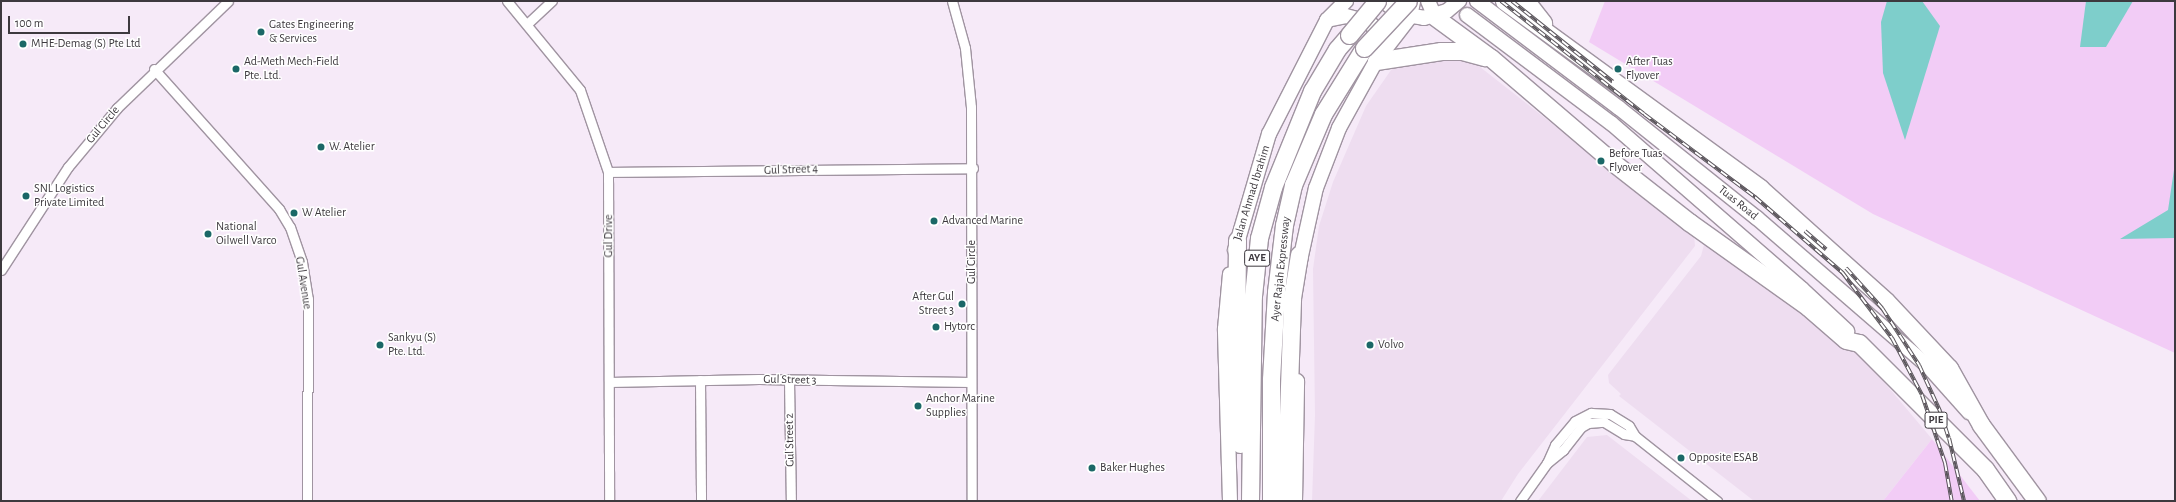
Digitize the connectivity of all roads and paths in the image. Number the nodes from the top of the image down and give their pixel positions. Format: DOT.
graph roads {
  1 [pos="228,1"];
  2 [pos="507,1"];
  3 [pos="552,1"];
  4 [pos="952,1"];
  5 [pos="1335,1"];
  6 [pos="1346,1"];
  7 [pos="1377,1"];
  8 [pos="1384,1"];
  9 [pos="1413,1"];
  10 [pos="1428,1"];
  11 [pos="1459,1"];
  12 [pos="1477,1"];
  13 [pos="1504,1"];
  14 [pos="1526,1"];
  15 [pos="1409,9"];
  16 [pos="1467,15"];
  17 [pos="1434,17"];
  18 [pos="1327,20"];
  19 [pos="527,24"];
  20 [pos="1551,35"];
  21 [pos="1491,58"];
  22 [pos="1376,61"];
  23 [pos="154,69"];
  24 [pos="973,168"];
  25 [pos="608,172"];
  26 [pos="1237,240"];
  27 [pos="1299,254"];
  28 [pos="1,270"];
  29 [pos="1859,343"];
  30 [pos="700,380"];
  31 [pos="789,380"];
  32 [pos="609,382"];
  33 [pos="972,382"];
  34 [pos="1980,425"];
  35 [pos="307,501"];
  36 [pos="609,501"];
  37 [pos="700,501"];
  38 [pos="791,501"];
  39 [pos="972,501"];
  40 [pos="1230,501"];
  41 [pos="1250,501"];
  42 [pos="1271,501"];
  43 [pos="1285,501"];
  44 [pos="1295,501"];
  45 [pos="1520,501"];
  46 [pos="1717,501"];
  47 [pos="2007,501"];
  48 [pos="2037,501"];
  1 -- 23 [label="street, Gul Circle"];
  2 -- 19 [label="street, Gul Drive"];
  3 -- 19 [label="street"];
  4 -- 24 [label="street, Gul Circle"];
  5 -- 18 [label="main road"];
  6 -- 18 [label="main road, Jalan Ahmad Ibrahim"];
  7 -- 41 [label="highway, Ayer Rajah Expressway / AYE, bridge"];
  8 -- 15 [label="main road"];
  9 -- 15 [label="main road"];
  10 -- 17 [label="main road"];
  11 -- 17 [label="main road"];
  12 -- 34 [label="main road, Tuas Road"];
  13 -- 20 [label="highway"];
  14 -- 20 [label="highway"];
  15 -- 17 [label="main road"];
  15 -- 22 [label="main road"];
  15 -- 42 [label="highway, Ayer Rajah Expressway / AYE, bridge"];
  16 -- 29 [label="main road, Tuas Road"];
  17 -- 21 [label="highway"];
  18 -- 22 [label="main road"];
  18 -- 26 [label="main road, Jalan Ahmad Ibrahim"];
  19 -- 25 [label="street, Gul Drive"];
  20 -- 34 [label="highway"];
  21 -- 22 [label="highway"];
  21 -- 29 [label="highway"];
  22 -- 27 [label="main road"];
  23 -- 28 [label="street, Gul Circle"];
  23 -- 35 [label="street, Gul Avenue"];
  24 -- 25 [label="street, Gul Street 4"];
  24 -- 33 [label="street, Gul Circle"];
  25 -- 32 [label="street, Gul Drive"];
  26 -- 40 [label="main road, Jalan Ahmad Ibrahim"];
  26 -- 41 [label="highway"];
  27 -- 43 [label="highway"];
  27 -- 44 [label="main road"];
  29 -- 47 [label="highway, PIE"];
  30 -- 31 [label="street, Gul Street 3"];
  30 -- 32 [label="street, Gul Street 3"];
  30 -- 37 [label="street"];
  31 -- 33 [label="street, Gul Street 3"];
  31 -- 38 [label="street, Gul Street 2"];
  32 -- 36 [label="street, Gul Drive"];
  33 -- 39 [label="street, Gul Circle"];
  34 -- 48 [label="highway"];
  45 -- 46 [label="street"];
}
